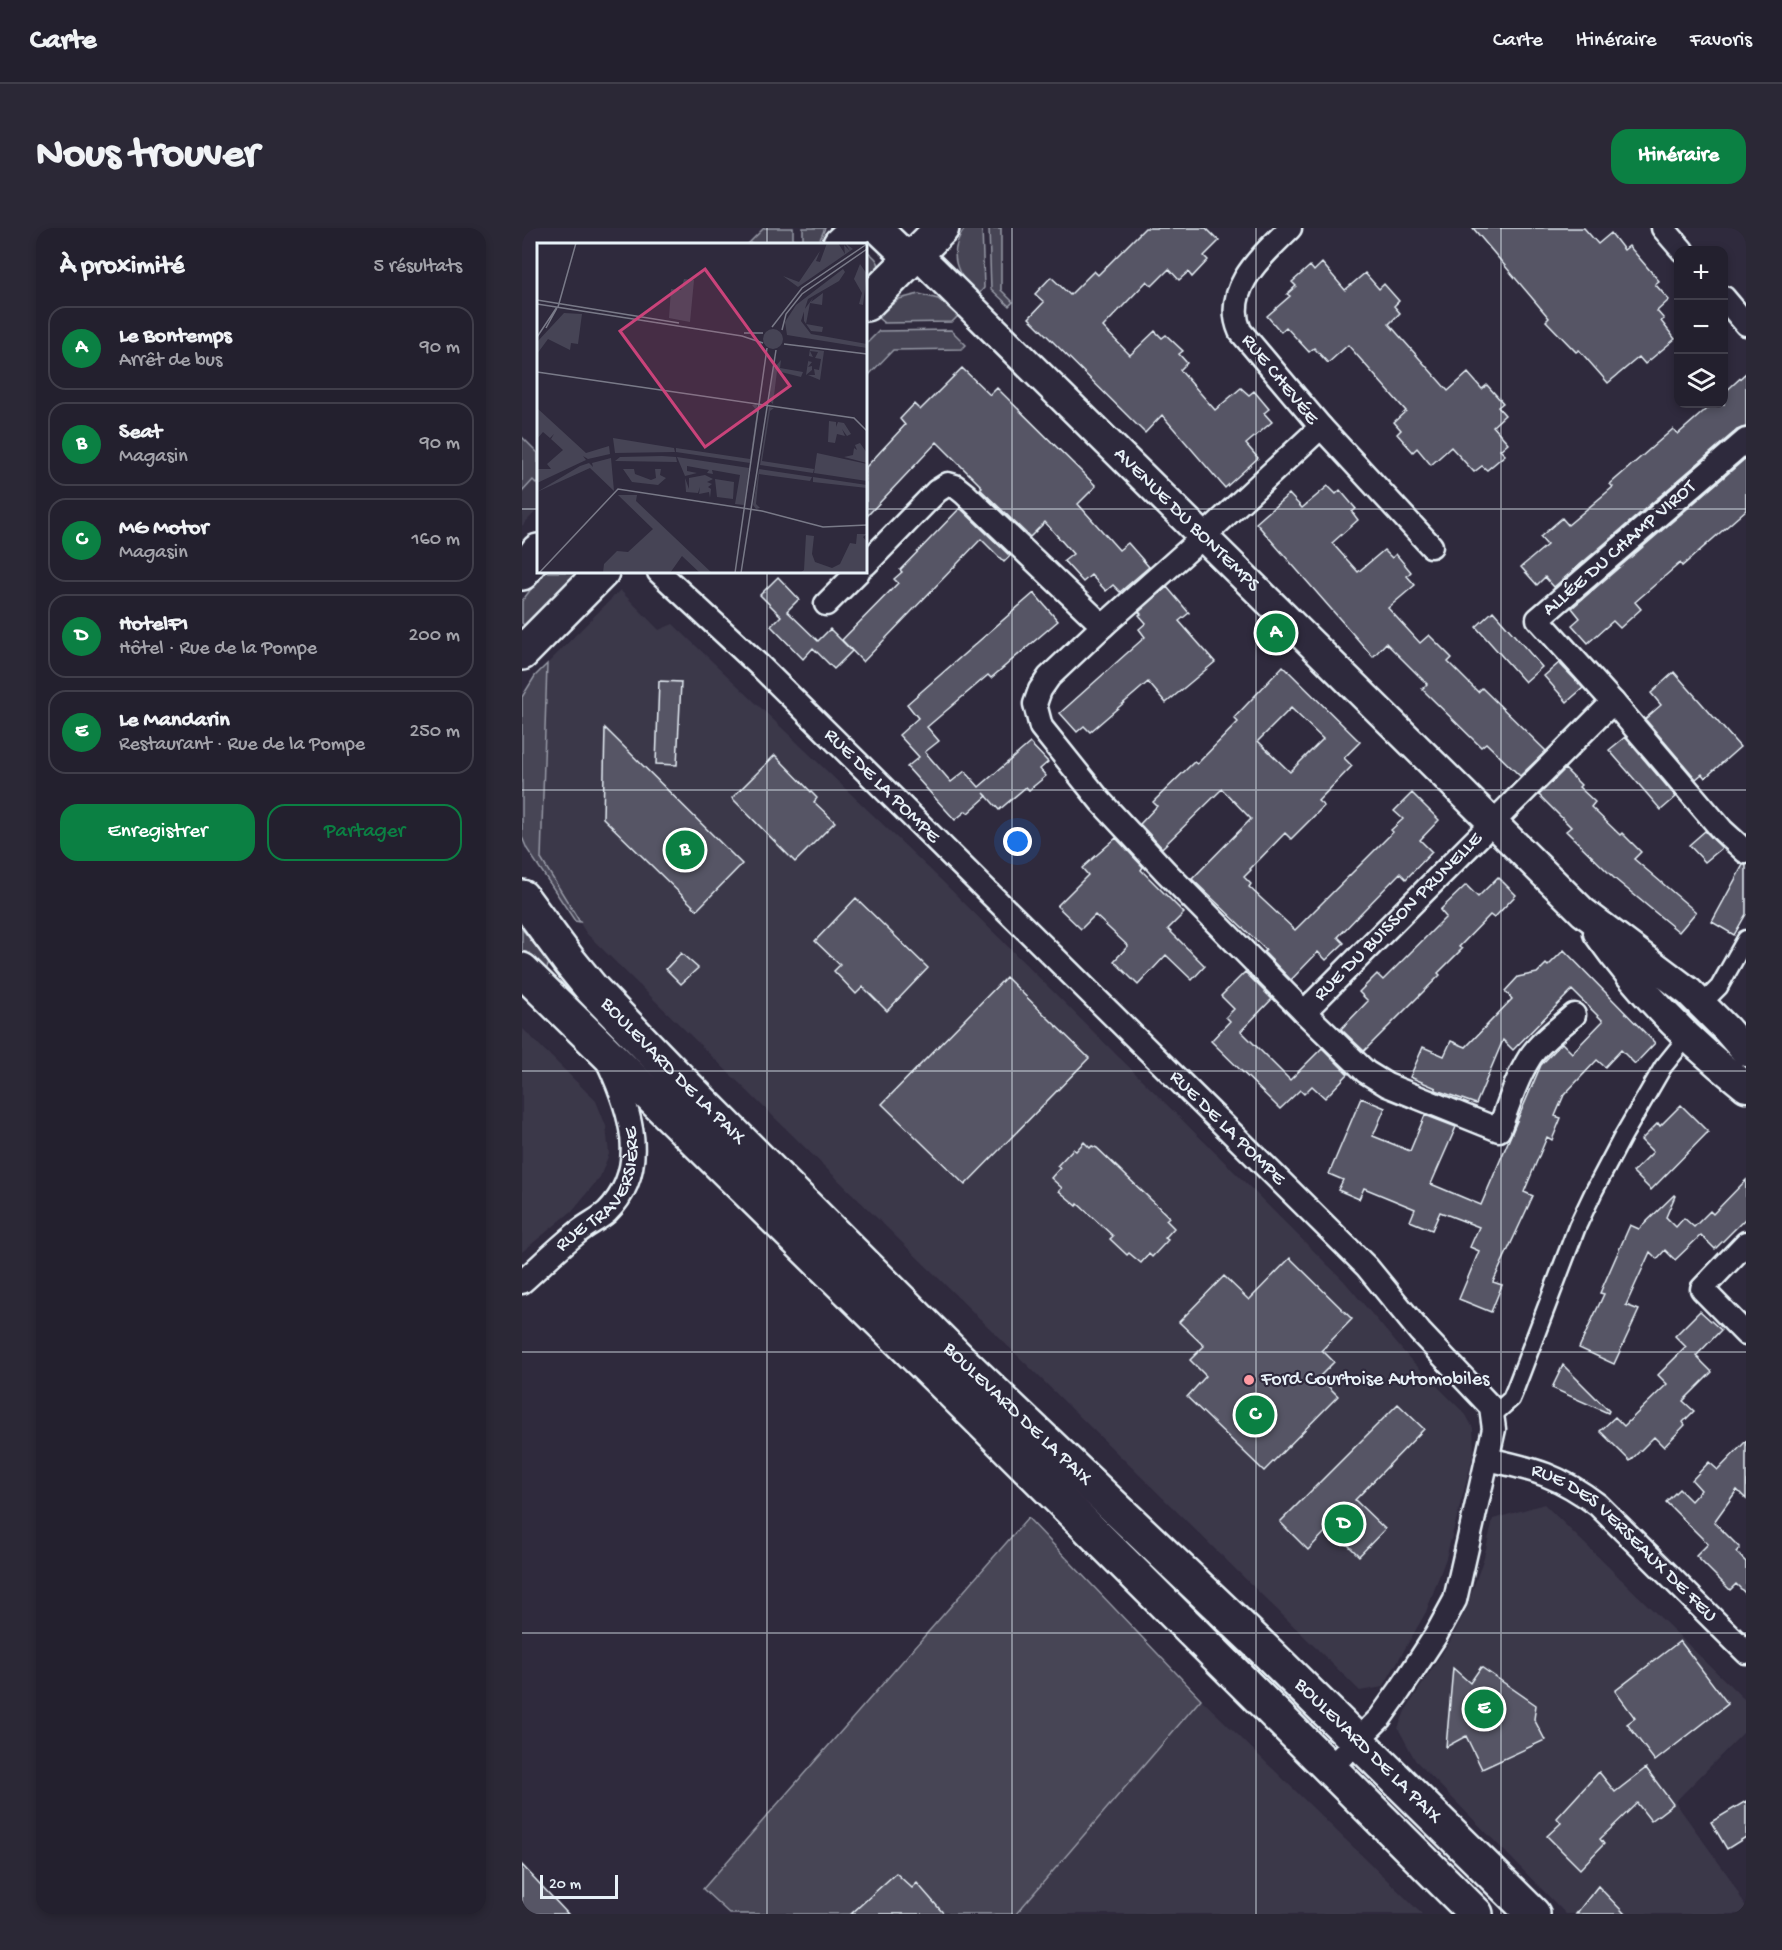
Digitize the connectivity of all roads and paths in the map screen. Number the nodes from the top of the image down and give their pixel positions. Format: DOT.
graph roads {
  1 [pos="857,228"];
  2 [pos="877,228"];
  3 [pos="942,228"];
  4 [pos="1290,228"];
  5 [pos="1663,228"];
  6 [pos="909,241"];
  7 [pos="841,243"];
  8 [pos="1679,246"];
  9 [pos="1726,300"];
  10 [pos="867,303"];
  11 [pos="1746,324"];
  12 [pos="1321,427"];
  13 [pos="1746,440"];
  14 [pos="1203,537"];
  15 [pos="1431,546"];
  16 [pos="537,552"];
  17 [pos="867,563"];
  18 [pos="522,573"];
  19 [pos="601,573"];
  20 [pos="660,573"];
  21 [pos="857,573"];
  22 [pos="826,604"];
  23 [pos="1103,626"];
  24 [pos="522,653"];
  25 [pos="1613,702"];
  26 [pos="1494,824"];
  27 [pos="1746,852"];
  28 [pos="522,897"];
  29 [pos="1582,912"];
  30 [pos="1746,939"];
  31 [pos="522,970"];
  32 [pos="1702,1004"];
  33 [pos="1304,1012"];
  34 [pos="1574,1015"];
  35 [pos="1688,1036"];
  36 [pos="601,1047"];
  37 [pos="1746,1052"];
  38 [pos="1746,1087"];
  39 [pos="1746,1243"];
  40 [pos="522,1282"];
  41 [pos="1746,1334"];
  42 [pos="1493,1415"];
  43 [pos="1487,1459"];
  44 [pos="1746,1652"];
  45 [pos="1358,1741"];
  46 [pos="1329,1769"];
  47 [pos="1476,1914"];
  48 [pos="1533,1914"];
  1 -- 7 [label="main road"];
  2 -- 6 [label="street, AVENUE DU BONTEMPS"];
  3 -- 6 [label="main road"];
  4 -- 12 [label="street, RUE CHEVÉE"];
  5 -- 8 [label="street"];
  6 -- 10 [label="main road"];
  6 -- 14 [label="street, AVENUE DU BONTEMPS"];
  9 -- 11 [label="street"];
  12 -- 14 [label="street, RUE CHEVÉE"];
  12 -- 15 [label="street"];
  13 -- 25 [label="street, ALLÉE DU CHAMP VIROT"];
  14 -- 23 [label="street, RUE CHEVÉE"];
  14 -- 26 [label="street, AVENUE DU BONTEMPS"];
  16 -- 18 [label="main road"];
  17 -- 23 [label="street"];
  19 -- 24 [label="main road"];
  20 -- 42 [label="street, RUE DE LA POMPE"];
  21 -- 22 [label="street"];
  23 -- 33 [label="street, RUE DU BUISSON PRUNELLE"];
  25 -- 26 [label="street, RUE DU BUISSON PRUNELLE"];
  25 -- 27 [label="street, ALLÉE DU CHAMP VIROT"];
  26 -- 29 [label="street, AVENUE DU BONTEMPS"];
  26 -- 33 [label="street, RUE DU BUISSON PRUNELLE"];
  28 -- 45 [label="main road, BOULEVARD DE LA PAIX"];
  29 -- 32 [label="street, AVENUE DU BONTEMPS"];
  29 -- 35 [label="street, AVENUE DU BONTEMPS"];
  30 -- 32 [label="street"];
  31 -- 36 [label="main road, BOULEVARD DE LA PAIX"];
  32 -- 37 [label="street, AVENUE DU BONTEMPS"];
  33 -- 34 [label="street, RUE DU BUISSON PRUNELLE"];
  35 -- 38 [label="street, AVENUE DU BONTEMPS"];
  35 -- 42 [label="street"];
  36 -- 40 [label="street, RUE TRAVERSIÈRE"];
  36 -- 46 [label="main road, BOULEVARD DE LA PAIX"];
  39 -- 41 [label="street"];
  42 -- 43 [label="street"];
  43 -- 44 [label="street, RUE DES VERSEAUX DE FEU"];
  43 -- 45 [label="street"];
  45 -- 46 [label="street"];
  45 -- 48 [label="main road, BOULEVARD DE LA PAIX"];
  46 -- 47 [label="main road, BOULEVARD DE LA PAIX"];
}
